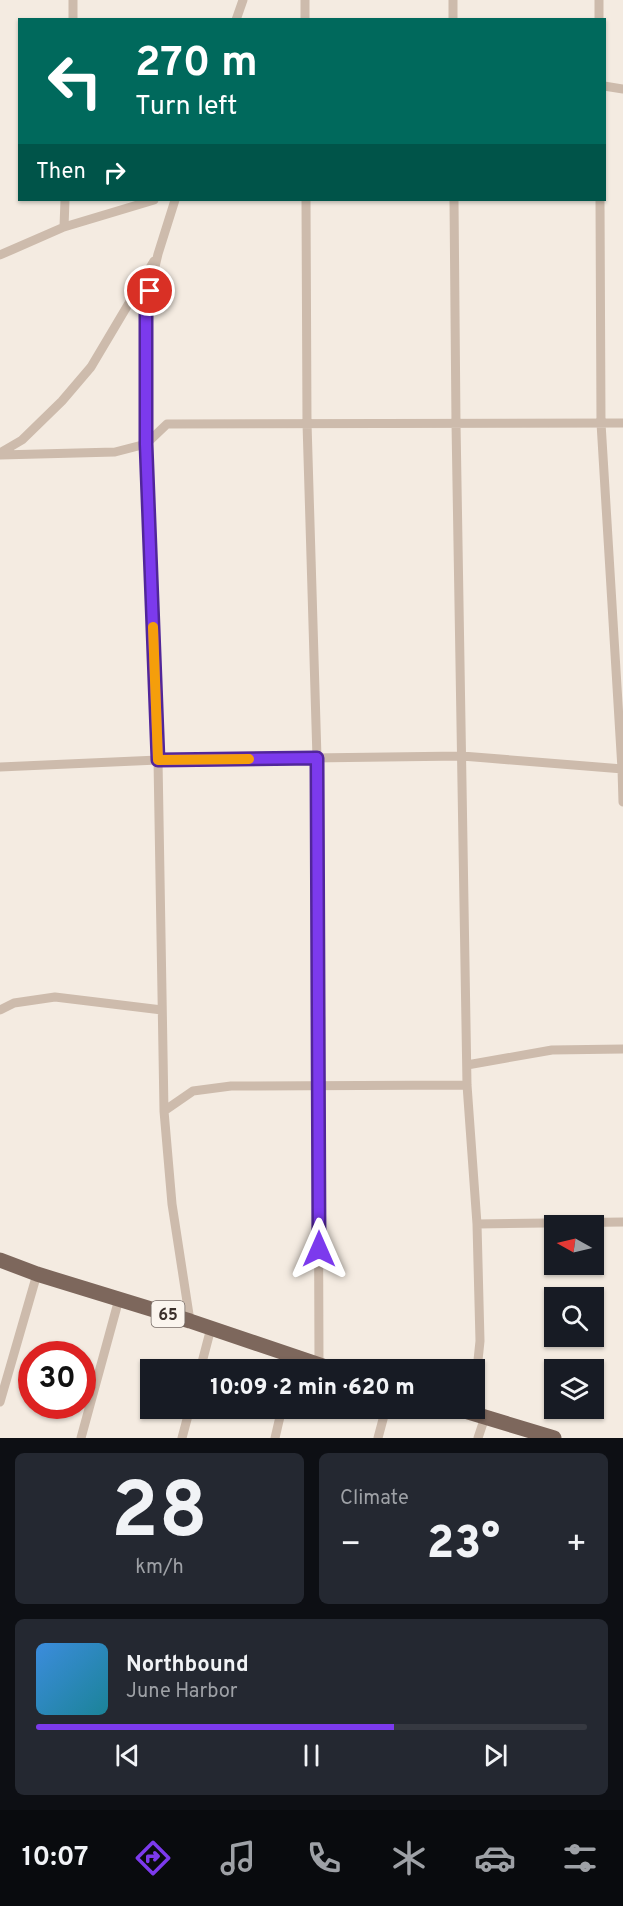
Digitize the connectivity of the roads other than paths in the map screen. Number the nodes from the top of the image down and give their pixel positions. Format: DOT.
graph roads {
  1 [pos="74,0"];
  2 [pos="243,0"];
  3 [pos="305,0"];
  4 [pos="453,0"];
  5 [pos="598,0"];
  6 [pos="73,18"];
  7 [pos="237,18"];
  8 [pos="305,18"];
  9 [pos="453,18"];
  10 [pos="599,18"];
  11 [pos="606,86"];
  12 [pos="623,89"];
  13 [pos="65,201"];
  14 [pos="151,201"];
  15 [pos="175,201"];
  16 [pos="306,201"];
  17 [pos="454,201"];
  18 [pos="600,201"];
  19 [pos="64,227"];
  20 [pos="158,254"];
  21 [pos="0,255"];
  22 [pos="307,423"];
  23 [pos="456,423"];
  24 [pos="601,423"];
  25 [pos="623,423"];
  26 [pos="146,444"];
  27 [pos="0,454"];
  28 [pos="462,756"];
  29 [pos="317,758"];
  30 [pos="158,760"];
  31 [pos="0,767"];
  32 [pos="623,769"];
  33 [pos="623,802"];
  34 [pos="0,1010"];
  35 [pos="162,1010"];
  36 [pos="623,1050"];
  37 [pos="467,1065"];
  38 [pos="467,1085"];
  39 [pos="319,1087"];
  40 [pos="164,1111"];
  41 [pos="623,1222"];
  42 [pos="477,1224"];
  43 [pos="0,1260"];
  44 [pos="37,1274"];
  45 [pos="119,1299"];
  46 [pos="190,1321"];
  47 [pos="211,1328"];
  48 [pos="203,1359"];
  49 [pos="285,1359"];
  50 [pos="319,1359"];
  51 [pos="479,1359"];
  52 [pos="0,1402"];
  53 [pos="485,1413"];
  54 [pos="187,1419"];
  55 [pos="279,1419"];
  56 [pos="383,1419"];
  57 [pos="477,1419"];
  58 [pos="81,1438"];
  59 [pos="182,1438"];
  60 [pos="275,1438"];
  61 [pos="378,1438"];
  62 [pos="478,1438"];
  63 [pos="554,1438"];
  1 -- 6 [label="street"];
  2 -- 7 [label="street"];
  3 -- 8 [label="street"];
  4 -- 9 [label="street"];
  5 -- 10 [label="street"];
  11 -- 12 [label="street"];
  13 -- 19 [label="street"];
  14 -- 19 [label="street"];
  15 -- 20 [label="street"];
  16 -- 22 [label="street"];
  17 -- 23 [label="street"];
  18 -- 24 [label="street"];
  19 -- 21 [label="street"];
  20 -- 26 [label="street"];
  20 -- 27 [label="street"];
  22 -- 23 [label="street"];
  22 -- 26 [label="street"];
  22 -- 29 [label="street"];
  23 -- 24 [label="street"];
  23 -- 28 [label="street"];
  24 -- 25 [label="street"];
  24 -- 32 [label="street"];
  26 -- 27 [label="street"];
  26 -- 30 [label="street"];
  28 -- 29 [label="street"];
  28 -- 32 [label="street"];
  28 -- 37 [label="street"];
  29 -- 30 [label="street"];
  29 -- 39 [label="street"];
  30 -- 31 [label="street"];
  30 -- 35 [label="street"];
  32 -- 33 [label="street"];
  34 -- 35 [label="street"];
  35 -- 40 [label="street"];
  36 -- 37 [label="street"];
  37 -- 38 [label="street"];
  38 -- 39 [label="street"];
  38 -- 42 [label="street"];
  39 -- 40 [label="street"];
  39 -- 50 [label="street"];
  40 -- 46 [label="street"];
  41 -- 42 [label="street"];
  42 -- 51 [label="street"];
  43 -- 44 [label="main road, 65"];
  44 -- 45 [label="main road, 65"];
  44 -- 52 [label="street"];
  45 -- 46 [label="main road, 65"];
  45 -- 58 [label="street"];
  46 -- 47 [label="main road, 65"];
  47 -- 48 [label="street"];
  47 -- 49 [label="main road, 65"];
  53 -- 63 [label="main road"];
  54 -- 59 [label="street"];
  55 -- 60 [label="street"];
  56 -- 61 [label="street"];
  57 -- 62 [label="street"];
}
